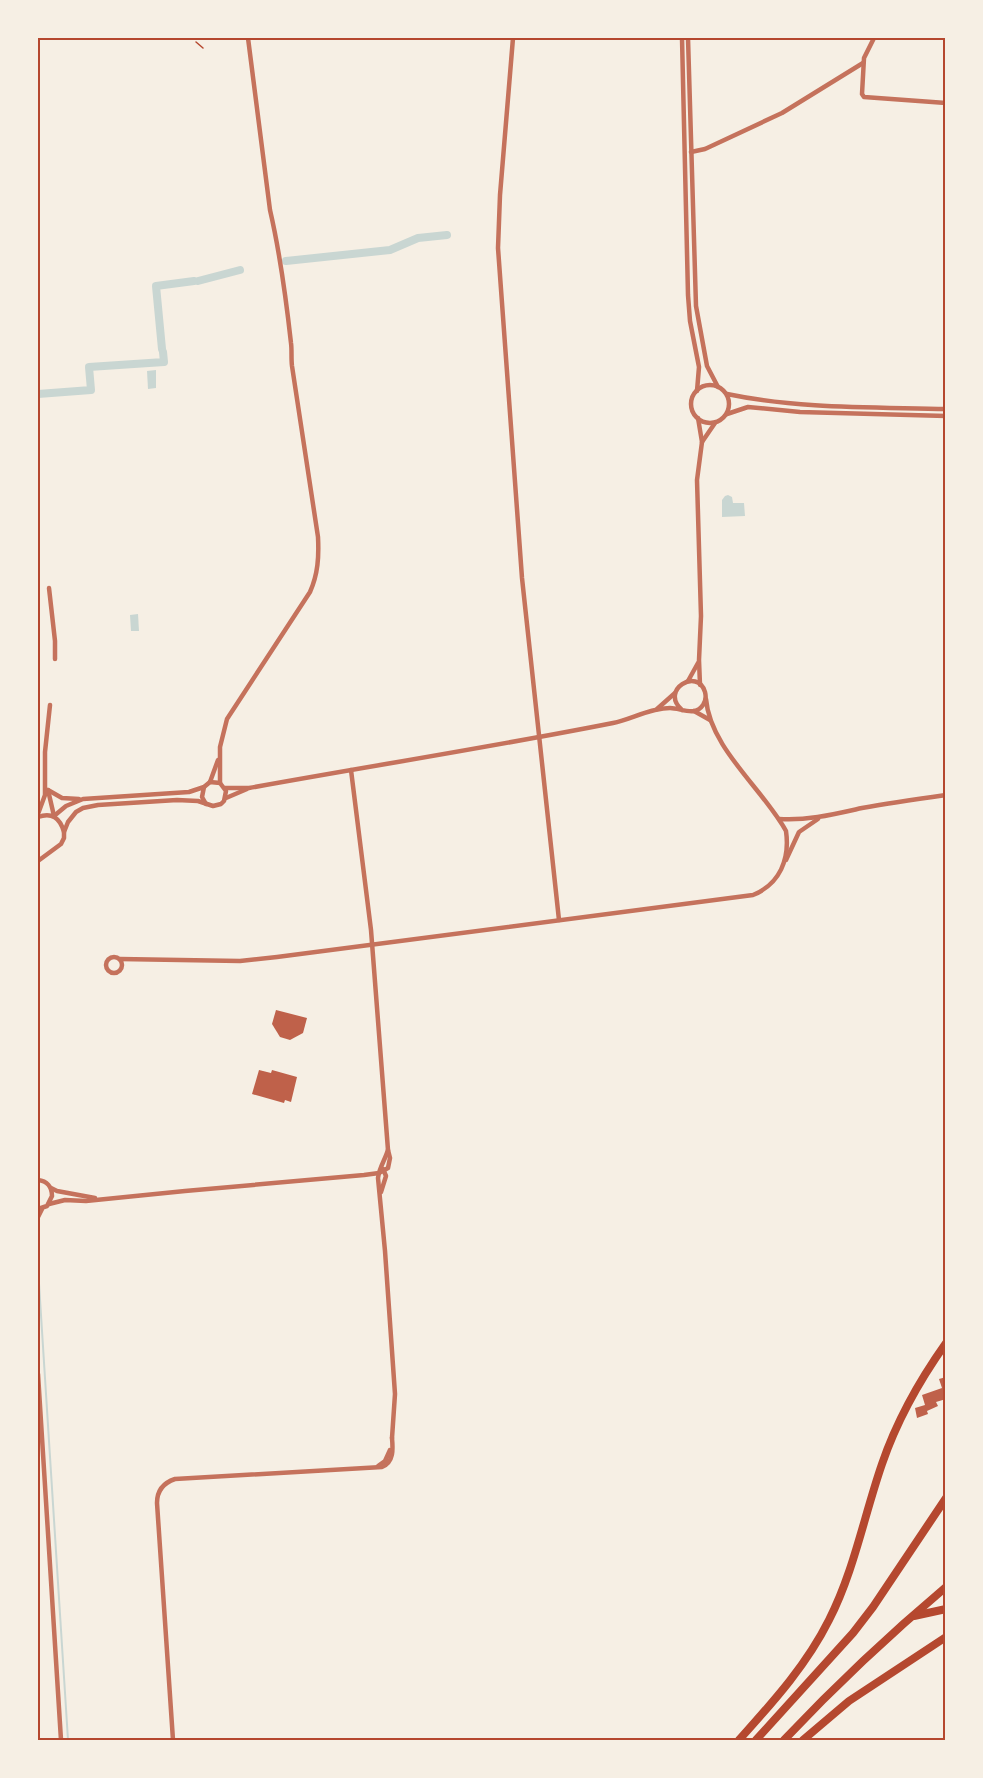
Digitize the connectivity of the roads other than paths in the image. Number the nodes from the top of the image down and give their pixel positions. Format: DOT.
graph roads {
  1 [pos="248,38"];
  2 [pos="513,38"];
  3 [pos="682,38"];
  4 [pos="688,38"];
  5 [pos="874,38"];
  6 [pos="863,63"];
  7 [pos="945,103"];
  8 [pos="691,152"];
  9 [pos="718,387"];
  10 [pos="697,391"];
  11 [pos="727,394"];
  12 [pos="945,409"];
  13 [pos="727,414"];
  14 [pos="945,416"];
  15 [pos="698,418"];
  16 [pos="715,423"];
  17 [pos="702,442"];
  18 [pos="49,588"];
  19 [pos="55,659"];
  20 [pos="699,660"];
  21 [pos="688,681"];
  22 [pos="700,685"];
  23 [pos="675,693"];
  24 [pos="706,699"];
  25 [pos="50,705"];
  26 [pos="656,709"];
  27 [pos="682,710"];
  28 [pos="694,711"];
  29 [pos="711,721"];
  30 [pos="538,737"];
  31 [pos="219,755"];
  32 [pos="351,770"];
  33 [pos="45,780"];
  34 [pos="210,782"];
  35 [pos="220,783"];
  36 [pos="204,787"];
  37 [pos="225,788"];
  38 [pos="249,788"];
  39 [pos="48,790"];
  40 [pos="945,795"];
  41 [pos="226,798"];
  42 [pos="83,800"];
  43 [pos="206,804"];
  44 [pos="38,816"];
  45 [pos="54,816"];
  46 [pos="823,816"];
  47 [pos="779,819"];
  48 [pos="786,831"];
  49 [pos="64,832"];
  50 [pos="799,832"];
  51 [pos="38,861"];
  52 [pos="781,871"];
  53 [pos="559,920"];
  54 [pos="373,945"];
  55 [pos="120,959"];
  56 [pos="381,1170"];
  57 [pos="38,1179"];
  58 [pos="51,1188"];
  59 [pos="100,1199"];
  60 [pos="49,1204"];
  61 [pos="40,1209"];
  62 [pos="38,1217"];
  63 [pos="945,1343"];
  64 [pos="38,1374"];
  65 [pos="945,1498"];
  66 [pos="945,1587"];
  67 [pos="945,1609"];
  68 [pos="911,1616"];
  69 [pos="945,1637"];
  70 [pos="61,1740"];
  71 [pos="173,1740"];
  72 [pos="739,1740"];
  73 [pos="756,1740"];
  74 [pos="784,1740"];
  75 [pos="803,1740"];
  1 -- 31 [label="street"];
  2 -- 30 [label="street"];
  3 -- 10 [label="street"];
  4 -- 8 [label="street"];
  5 -- 6 [label="street"];
  6 -- 7 [label="street"];
  6 -- 8 [label="street"];
  8 -- 9 [label="street"];
  9 -- 10 [label="street"];
  9 -- 11 [label="street"];
  10 -- 15 [label="street"];
  11 -- 12 [label="street"];
  11 -- 13 [label="street"];
  13 -- 14 [label="street"];
  13 -- 16 [label="street"];
  15 -- 16 [label="street"];
  15 -- 17 [label="street"];
  16 -- 17 [label="street"];
  17 -- 20 [label="street"];
  18 -- 19 [label="street"];
  20 -- 21 [label="street"];
  20 -- 22 [label="street"];
  21 -- 22 [label="street"];
  21 -- 23 [label="street"];
  22 -- 24 [label="street"];
  23 -- 26 [label="street"];
  23 -- 27 [label="street"];
  24 -- 28 [label="street"];
  24 -- 29 [label="street"];
  25 -- 33 [label="street"];
  26 -- 27 [label="street"];
  26 -- 30 [label="street"];
  27 -- 28 [label="street"];
  28 -- 29 [label="street"];
  29 -- 47 [label="street"];
  30 -- 32 [label="street"];
  30 -- 53 [label="street"];
  31 -- 34 [label="street"];
  31 -- 35 [label="street"];
  32 -- 38 [label="street"];
  32 -- 54 [label="street"];
  33 -- 39 [label="street"];
  33 -- 44 [label="street"];
  34 -- 35 [label="street"];
  34 -- 36 [label="street"];
  35 -- 37 [label="street"];
  36 -- 42 [label="street"];
  36 -- 43 [label="street"];
  37 -- 38 [label="street"];
  37 -- 41 [label="street"];
  38 -- 41 [label="street"];
  39 -- 42 [label="street"];
  39 -- 45 [label="street"];
  40 -- 46 [label="street"];
  41 -- 43 [label="street"];
  42 -- 45 [label="street"];
  43 -- 49 [label="street"];
  44 -- 45 [label="street"];
  45 -- 49 [label="street"];
  46 -- 47 [label="street"];
  46 -- 50 [label="street"];
  47 -- 48 [label="street"];
  48 -- 50 [label="street"];
  48 -- 52 [label="street"];
  49 -- 51 [label="street"];
  50 -- 52 [label="street"];
  52 -- 53 [label="street"];
  53 -- 54 [label="street"];
  54 -- 55 [label="street"];
  54 -- 56 [label="street"];
  56 -- 59 [label="street"];
  56 -- 71 [label="street"];
  57 -- 58 [label="street"];
  58 -- 59 [label="street"];
  58 -- 60 [label="street"];
  59 -- 60 [label="street"];
  60 -- 61 [label="street"];
  61 -- 62 [label="street"];
  63 -- 72 [label="highway"];
  64 -- 70 [label="street"];
  65 -- 73 [label="highway"];
  66 -- 68 [label="highway"];
  67 -- 68 [label="highway"];
  68 -- 74 [label="highway"];
  69 -- 75 [label="highway"];
}
